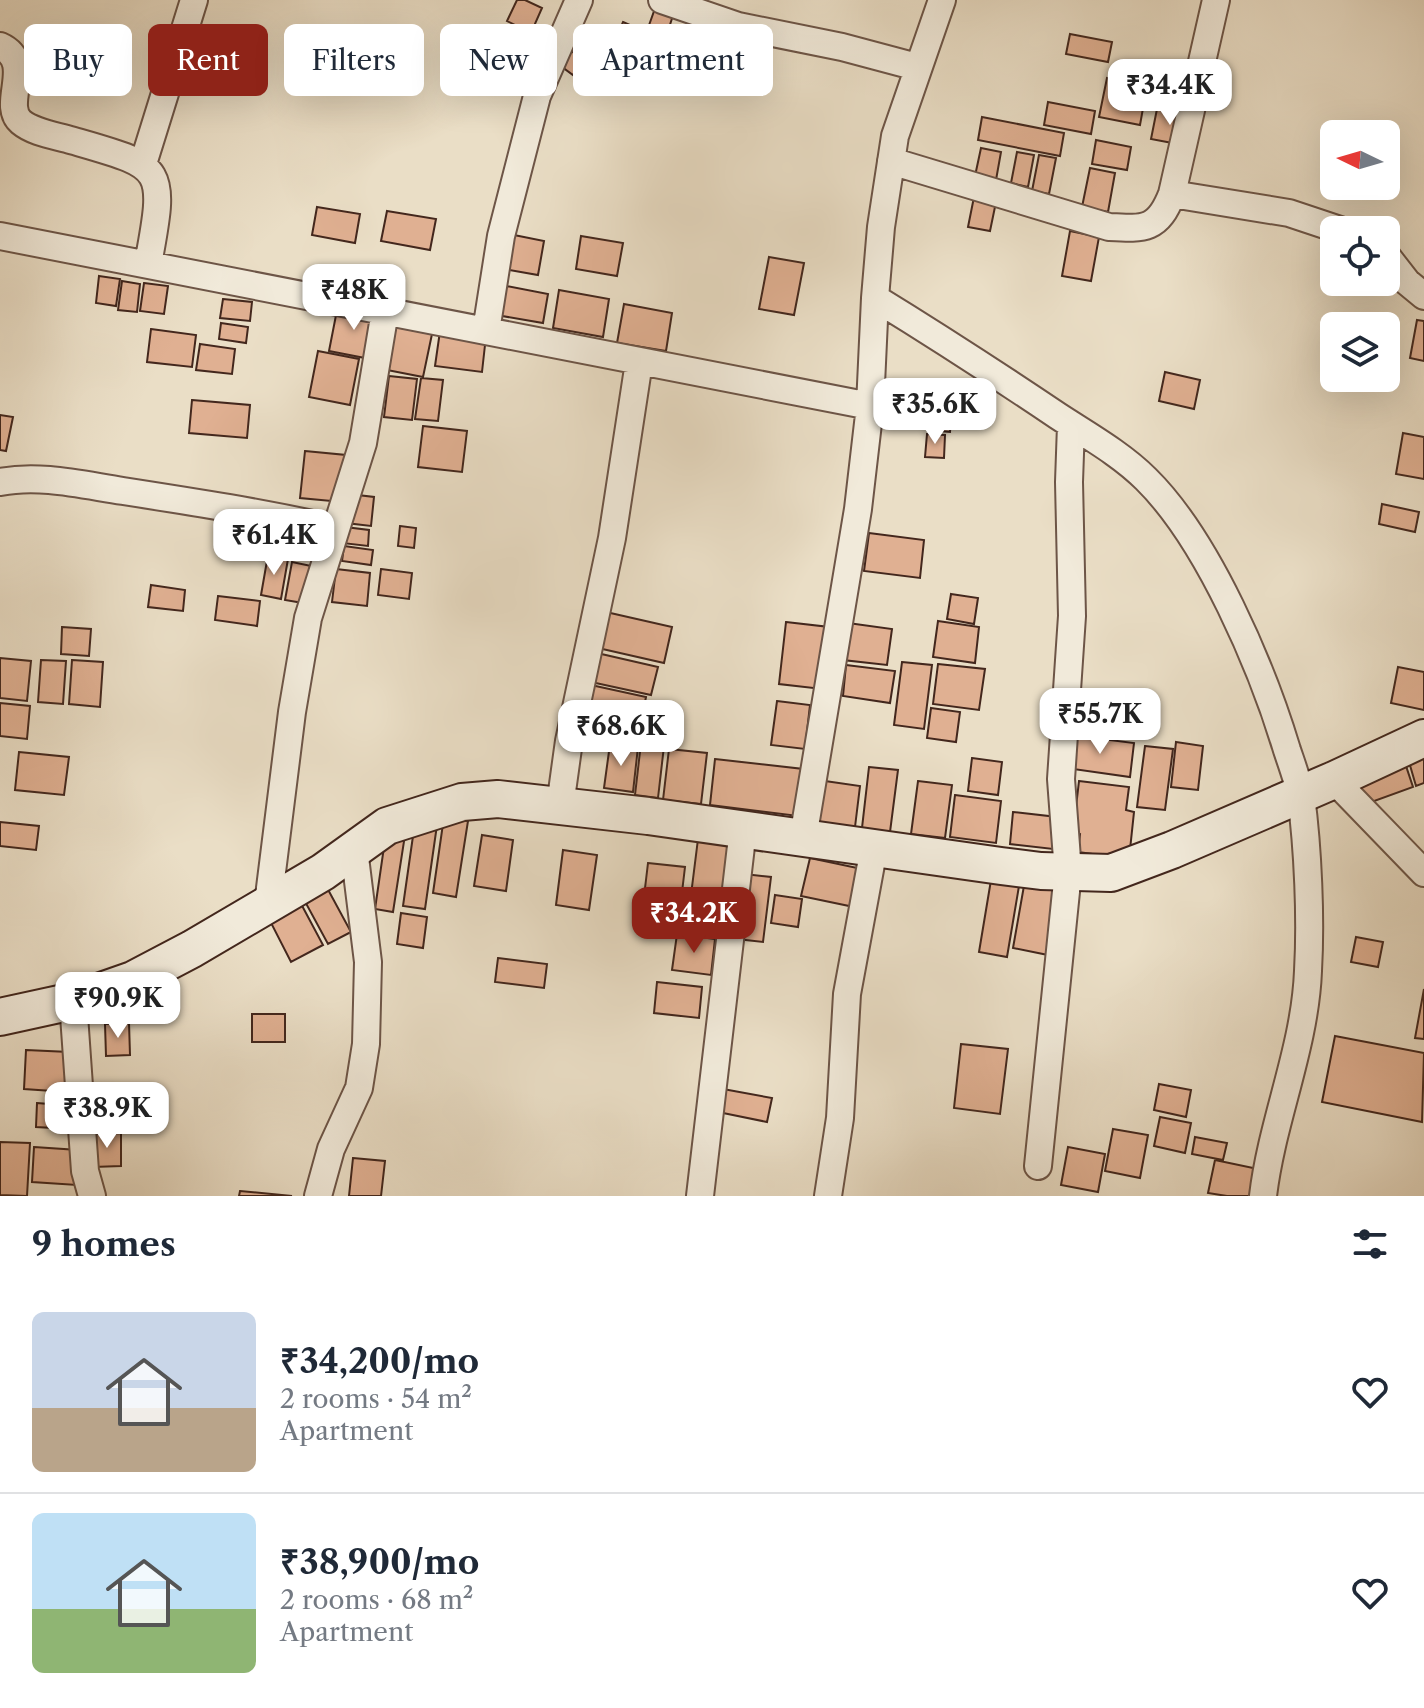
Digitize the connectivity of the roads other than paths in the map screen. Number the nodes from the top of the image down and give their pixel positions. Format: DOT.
graph roads {
  1 [pos="194,0"];
  2 [pos="579,0"];
  3 [pos="662,0"];
  4 [pos="942,0"];
  5 [pos="1216,0"];
  6 [pos="0,46"];
  7 [pos="917,67"];
  8 [pos="891,161"];
  9 [pos="143,164"];
  10 [pos="1172,194"];
  11 [pos="1320,223"];
  12 [pos="0,236"];
  13 [pos="148,264"];
  14 [pos="1400,273"];
  15 [pos="1424,296"];
  16 [pos="875,298"];
  17 [pos="385,311"];
  18 [pos="486,331"];
  19 [pos="639,362"];
  20 [pos="870,406"];
  21 [pos="1071,425"];
  22 [pos="0,482"];
  23 [pos="335,529"];
  24 [pos="1424,738"];
  25 [pos="1334,780"];
  26 [pos="1300,795"];
  27 [pos="560,806"];
  28 [pos="743,829"];
  29 [pos="803,838"];
  30 [pos="874,848"];
  31 [pos="354,849"];
  32 [pos="1068,872"];
  33 [pos="1424,873"];
  34 [pos="268,904"];
  35 [pos="73,1001"];
  36 [pos="0,1017"];
  37 [pos="1038,1166"];
  38 [pos="92,1196"];
  39 [pos="318,1196"];
  40 [pos="700,1196"];
  41 [pos="828,1196"];
  42 [pos="1263,1196"];
  1 -- 9 [label="street"];
  2 -- 18 [label="street"];
  3 -- 7 [label="street"];
  4 -- 7 [label="street"];
  5 -- 10 [label="street"];
  6 -- 9 [label="street"];
  7 -- 8 [label="street"];
  8 -- 10 [label="street"];
  8 -- 16 [label="street"];
  9 -- 13 [label="street"];
  10 -- 11 [label="street"];
  12 -- 13 [label="street"];
  13 -- 17 [label="street"];
  14 -- 15 [label="street"];
  16 -- 20 [label="street"];
  16 -- 21 [label="street"];
  17 -- 18 [label="street"];
  17 -- 23 [label="street"];
  18 -- 19 [label="street"];
  19 -- 20 [label="street"];
  19 -- 27 [label="street"];
  20 -- 29 [label="street"];
  21 -- 26 [label="street"];
  21 -- 32 [label="street"];
  22 -- 23 [label="street"];
  23 -- 34 [label="street"];
  24 -- 25 [label="street"];
  25 -- 26 [label="street"];
  25 -- 33 [label="street"];
  26 -- 32 [label="street"];
  26 -- 42 [label="street"];
  27 -- 28 [label="street"];
  27 -- 31 [label="street"];
  28 -- 29 [label="street"];
  28 -- 40 [label="street"];
  29 -- 30 [label="street"];
  30 -- 32 [label="street"];
  30 -- 41 [label="street"];
  31 -- 34 [label="street"];
  31 -- 39 [label="street"];
  32 -- 37 [label="street"];
  34 -- 35 [label="street"];
  35 -- 36 [label="street"];
  35 -- 38 [label="street"];
}
